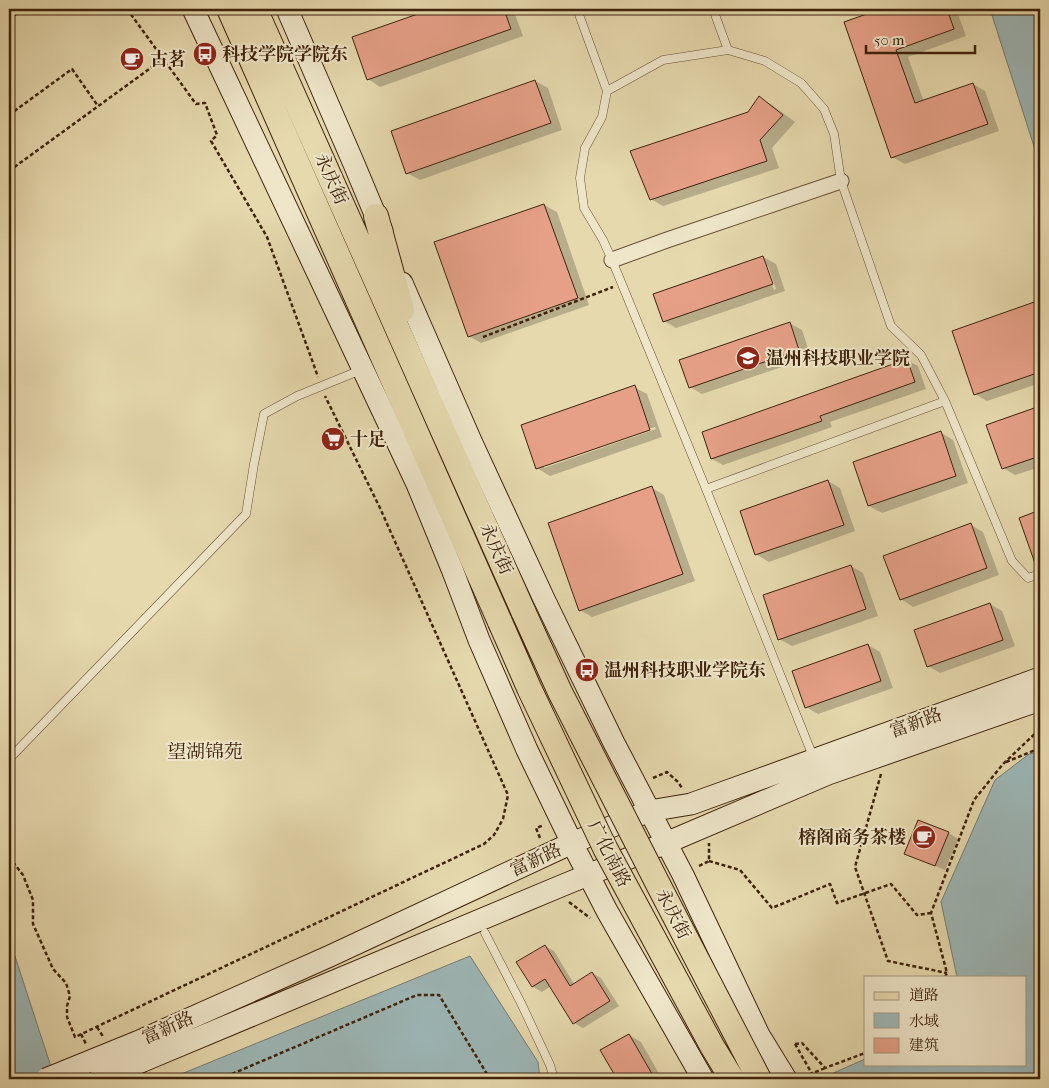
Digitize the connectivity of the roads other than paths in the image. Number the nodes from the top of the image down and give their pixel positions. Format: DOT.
graph roads {
  1 [pos="193,9"];
  2 [pos="230,9"];
  3 [pos="255,9"];
  4 [pos="286,9"];
  5 [pos="577,9"];
  6 [pos="713,9"];
  7 [pos="728,50"];
  8 [pos="607,91"];
  9 [pos="840,181"];
  10 [pos="376,216"];
  11 [pos="612,260"];
  12 [pos="362,369"];
  13 [pos="425,391"];
  14 [pos="945,401"];
  15 [pos="706,489"];
  16 [pos="1040,574"];
  17 [pos="500,622"];
  18 [pos="1040,678"];
  19 [pos="1040,700"];
  20 [pos="10,758"];
  21 [pos="815,760"];
  22 [pos="650,811"];
  23 [pos="572,843"];
  24 [pos="666,843"];
  25 [pos="590,875"];
  26 [pos="484,933"];
  27 [pos="140,1051"];
  28 [pos="46,1079"];
  29 [pos="99,1079"];
  30 [pos="554,1079"];
  31 [pos="703,1079"];
  32 [pos="732,1079"];
  33 [pos="759,1079"];
  34 [pos="786,1079"];
  1 -- 12 [label="main road"];
  2 -- 17 [label="main road, 永庆街"];
  3 -- 13 [label="main road, 永庆街"];
  4 -- 10 [label="main road"];
  5 -- 8 [label="lane"];
  6 -- 7 [label="lane"];
  7 -- 8 [label="lane"];
  7 -- 9 [label="lane"];
  8 -- 11 [label="lane"];
  9 -- 11 [label="street"];
  9 -- 14 [label="lane"];
  10 -- 13 [label="main road"];
  10 -- 22 [label="main road"];
  11 -- 15 [label="lane"];
  12 -- 20 [label="lane"];
  12 -- 23 [label="main road"];
  13 -- 33 [label="main road, 永庆街, bridge"];
  14 -- 15 [label="lane"];
  14 -- 16 [label="lane"];
  15 -- 21 [label="lane"];
  17 -- 32 [label="main road, 广化南路, bridge"];
  18 -- 21 [label="main road, 富新路"];
  19 -- 24 [label="main road, 富新路"];
  21 -- 22 [label="main road, 富新路"];
  22 -- 23 [label="main road, 富新路"];
  22 -- 24 [label="main road"];
  23 -- 25 [label="main road"];
  23 -- 27 [label="main road, 富新路"];
  24 -- 25 [label="main road, 富新路"];
  24 -- 34 [label="main road"];
  25 -- 27 [label="main road, 富新路"];
  25 -- 31 [label="main road"];
  26 -- 30 [label="lane"];
  27 -- 28 [label="main road, 富新路, bridge"];
  27 -- 29 [label="main road, 富新路, bridge"];
}
